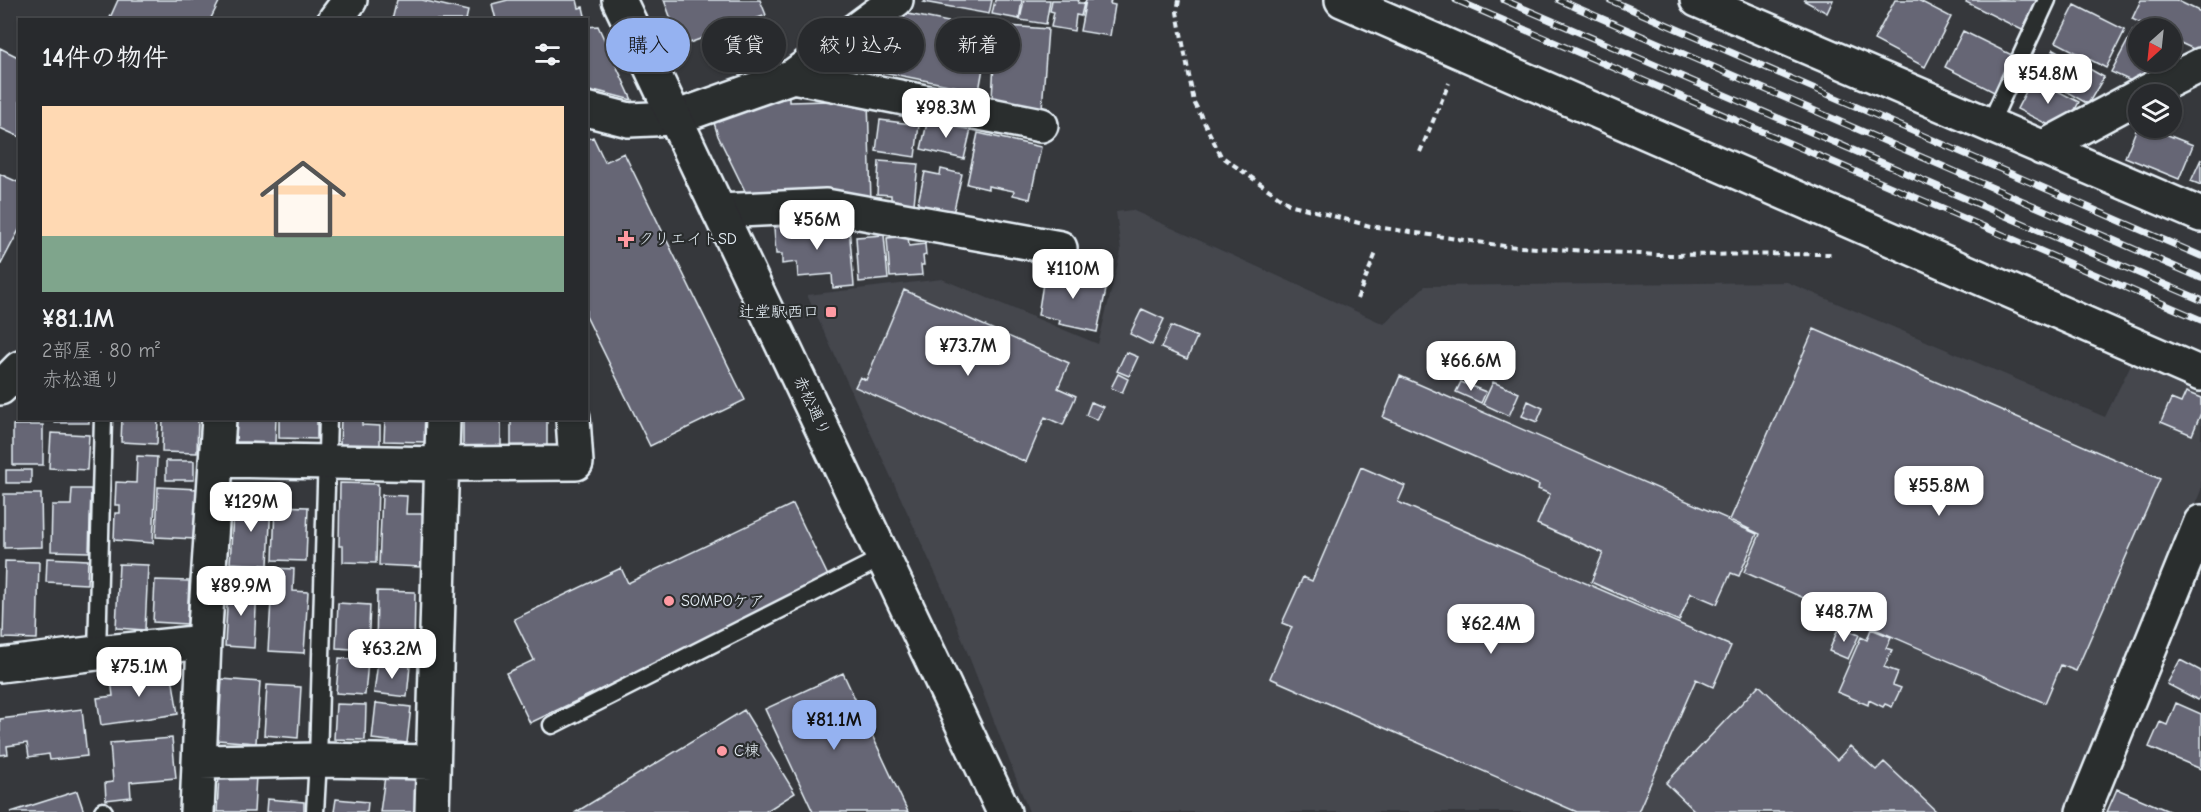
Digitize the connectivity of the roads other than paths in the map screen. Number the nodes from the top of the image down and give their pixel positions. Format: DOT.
graph roads {
  1 [pos="350,0"];
  2 [pos="619,0"];
  3 [pos="896,0"];
  4 [pos="1342,0"];
  5 [pos="1696,0"];
  6 [pos="2047,0"];
  7 [pos="1734,8"];
  8 [pos="336,18"];
  9 [pos="2201,65"];
  10 [pos="793,76"];
  11 [pos="2162,84"];
  12 [pos="2128,101"];
  13 [pos="588,110"];
  14 [pos="675,118"];
  15 [pos="1041,125"];
  16 [pos="1989,126"];
  17 [pos="2042,148"];
  18 [pos="719,211"];
  19 [pos="2201,215"];
  20 [pos="1060,248"];
  21 [pos="18,370"];
  22 [pos="2201,374"];
  23 [pos="0,388"];
  24 [pos="103,420"];
  25 [pos="219,420"];
  26 [pos="328,420"];
  27 [pos="443,420"];
  28 [pos="573,420"];
  29 [pos="216,460"];
  30 [pos="326,462"];
  31 [pos="442,464"];
  32 [pos="2201,522"];
  33 [pos="884,557"];
  34 [pos="204,642"];
  35 [pos="97,653"];
  36 [pos="0,665"];
  37 [pos="552,725"];
  38 [pos="318,760"];
  39 [pos="200,762"];
  40 [pos="433,762"];
  41 [pos="197,812"];
  42 [pos="315,812"];
  43 [pos="432,812"];
  44 [pos="1004,812"];
  45 [pos="2083,812"];
  1 -- 8 [label="street"];
  2 -- 14 [label="street, 赤松通り"];
  3 -- 10 [label="street"];
  4 -- 22 [label="street"];
  5 -- 7 [label="street"];
  6 -- 16 [label="lane"];
  7 -- 16 [label="street"];
  9 -- 11 [label="street"];
  10 -- 14 [label="street"];
  10 -- 15 [label="street"];
  12 -- 17 [label="street"];
  13 -- 14 [label="street"];
  14 -- 18 [label="street, 赤松通り"];
  16 -- 17 [label="street"];
  17 -- 19 [label="street"];
  18 -- 20 [label="street"];
  18 -- 33 [label="street, 赤松通り"];
  21 -- 23 [label="street"];
  24 -- 35 [label="lane"];
  25 -- 29 [label="street"];
  26 -- 30 [label="lane"];
  27 -- 31 [label="street"];
  28 -- 31 [label="street"];
  29 -- 30 [label="street"];
  29 -- 34 [label="street"];
  30 -- 31 [label="street"];
  30 -- 38 [label="lane"];
  31 -- 40 [label="street"];
  32 -- 45 [label="street"];
  33 -- 37 [label="lane"];
  33 -- 44 [label="street, 赤松通り"];
  34 -- 35 [label="street"];
  34 -- 39 [label="street"];
  35 -- 36 [label="street"];
  38 -- 39 [label="street"];
  38 -- 40 [label="street"];
  38 -- 42 [label="lane"];
  39 -- 41 [label="street"];
  40 -- 43 [label="street"];
}
